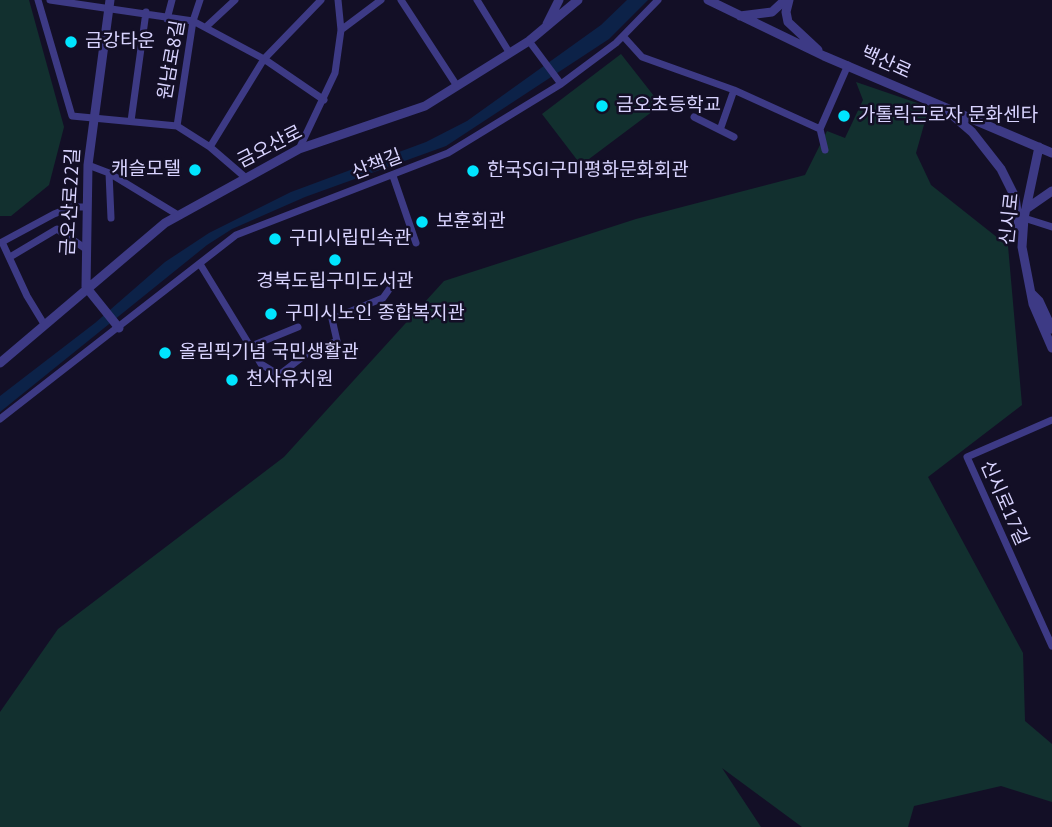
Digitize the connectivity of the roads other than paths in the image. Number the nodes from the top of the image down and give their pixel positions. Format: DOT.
graph roads {
  1 [pos="38,0"];
  2 [pos="50,0"];
  3 [pos="172,0"];
  4 [pos="200,0"];
  5 [pos="235,0"];
  6 [pos="321,0"];
  7 [pos="338,0"];
  8 [pos="381,0"];
  9 [pos="401,0"];
  10 [pos="477,0"];
  11 [pos="559,0"];
  12 [pos="578,0"];
  13 [pos="657,0"];
  14 [pos="708,0"];
  15 [pos="787,0"];
  16 [pos="110,4"];
  17 [pos="146,12"];
  18 [pos="738,16"];
  19 [pos="167,19"];
  20 [pos="193,21"];
  21 [pos="207,26"];
  22 [pos="545,28"];
  23 [pos="341,30"];
  24 [pos="624,36"];
  25 [pos="529,41"];
  26 [pos="509,52"];
  27 [pos="824,56"];
  28 [pos="264,59"];
  29 [pos="848,65"];
  30 [pos="561,85"];
  31 [pos="457,86"];
  32 [pos="734,90"];
  33 [pos="324,100"];
  34 [pos="943,108"];
  35 [pos="694,117"];
  36 [pos="94,118"];
  37 [pos="131,121"];
  38 [pos="177,126"];
  39 [pos="820,129"];
  40 [pos="720,130"];
  41 [pos="734,137"];
  42 [pos="210,147"];
  43 [pos="1039,147"];
  44 [pos="299,149"];
  45 [pos="825,150"];
  46 [pos="1052,153"];
  47 [pos="88,165"];
  48 [pos="109,173"];
  49 [pos="247,177"];
  50 [pos="393,177"];
  51 [pos="1052,191"];
  52 [pos="87,207"];
  53 [pos="1025,213"];
  54 [pos="178,215"];
  55 [pos="111,218"];
  56 [pos="1052,227"];
  57 [pos="416,243"];
  58 [pos="1022,247"];
  59 [pos="86,248"];
  60 [pos="10,257"];
  61 [pos="201,264"];
  62 [pos="393,284"];
  63 [pos="86,287"];
  64 [pos="1032,294"];
  65 [pos="44,324"];
  66 [pos="298,327"];
  67 [pos="119,328"];
  68 [pos="1052,329"];
  69 [pos="249,347"];
  70 [pos="1052,348"];
  71 [pos="0,363"];
  72 [pos="0,419"];
  73 [pos="1052,421"];
  74 [pos="1052,646"];
  1 -- 36 [label="street"];
  2 -- 16 [label="street"];
  3 -- 19 [label="street"];
  4 -- 20 [label="street, 원남로8길"];
  5 -- 21 [label="street"];
  6 -- 28 [label="street"];
  7 -- 23 [label="street"];
  8 -- 23 [label="street"];
  9 -- 31 [label="street"];
  10 -- 26 [label="street"];
  11 -- 22 [label="street"];
  12 -- 22 [label="street, 금오산로"];
  13 -- 24 [label="street, 산책길"];
  14 -- 18 [label="street, 백산로"];
  15 -- 18 [label="street"];
  15 -- 27 [label="street"];
  16 -- 17 [label="street"];
  16 -- 36 [label="street, 금오산로22길"];
  17 -- 19 [label="street"];
  17 -- 37 [label="street"];
  18 -- 27 [label="street, 백산로"];
  19 -- 20 [label="street"];
  20 -- 21 [label="street"];
  20 -- 38 [label="street, 원남로8길"];
  21 -- 28 [label="street"];
  22 -- 25 [label="street, 금오산로"];
  23 -- 33 [label="street"];
  24 -- 30 [label="street, 산책길"];
  24 -- 32 [label="street"];
  25 -- 26 [label="street, 금오산로"];
  25 -- 30 [label="street"];
  26 -- 31 [label="street, 금오산로"];
  27 -- 29 [label="street, 백산로"];
  28 -- 33 [label="street"];
  28 -- 42 [label="street"];
  29 -- 34 [label="street, 백산로"];
  29 -- 39 [label="street"];
  30 -- 50 [label="street, 산책길"];
  31 -- 44 [label="street, 금오산로"];
  32 -- 39 [label="street"];
  32 -- 40 [label="street"];
  33 -- 44 [label="street"];
  34 -- 43 [label="street, 백산로"];
  34 -- 58 [label="street"];
  35 -- 40 [label="street"];
  36 -- 37 [label="street"];
  36 -- 47 [label="street, 금오산로22길"];
  37 -- 38 [label="street"];
  38 -- 42 [label="street"];
  39 -- 45 [label="street"];
  40 -- 41 [label="street"];
  42 -- 49 [label="street"];
  43 -- 46 [label="street, 백산로"];
  43 -- 53 [label="street, 신시로"];
  44 -- 49 [label="street, 금오산로"];
  47 -- 48 [label="street"];
  47 -- 52 [label="street, 금오산로22길"];
  48 -- 54 [label="street"];
  48 -- 55 [label="street"];
  49 -- 54 [label="street, 금오산로"];
  50 -- 57 [label="street"];
  50 -- 61 [label="street, 산책길"];
  51 -- 53 [label="street"];
  52 -- 59 [label="street, 금오산로22길"];
  52 -- 60 [label="street"];
  53 -- 56 [label="street"];
  53 -- 58 [label="street, 신시로"];
  54 -- 63 [label="street, 금오산로"];
  58 -- 64 [label="street, 신시로"];
  59 -- 60 [label="street"];
  59 -- 63 [label="street, 금오산로22길"];
  60 -- 65 [label="street"];
  61 -- 67 [label="street, 산책길"];
  61 -- 69 [label="street"];
  62 -- 69 [label="street"];
  63 -- 65 [label="street, 금오산로"];
  63 -- 67 [label="street"];
  64 -- 68 [label="street, 신시로"];
  64 -- 70 [label="street, 신시로"];
  65 -- 71 [label="street, 금오산로"];
  66 -- 69 [label="street"];
  67 -- 72 [label="street, 산책길"];
  73 -- 74 [label="street, 신시로17길"];
}
